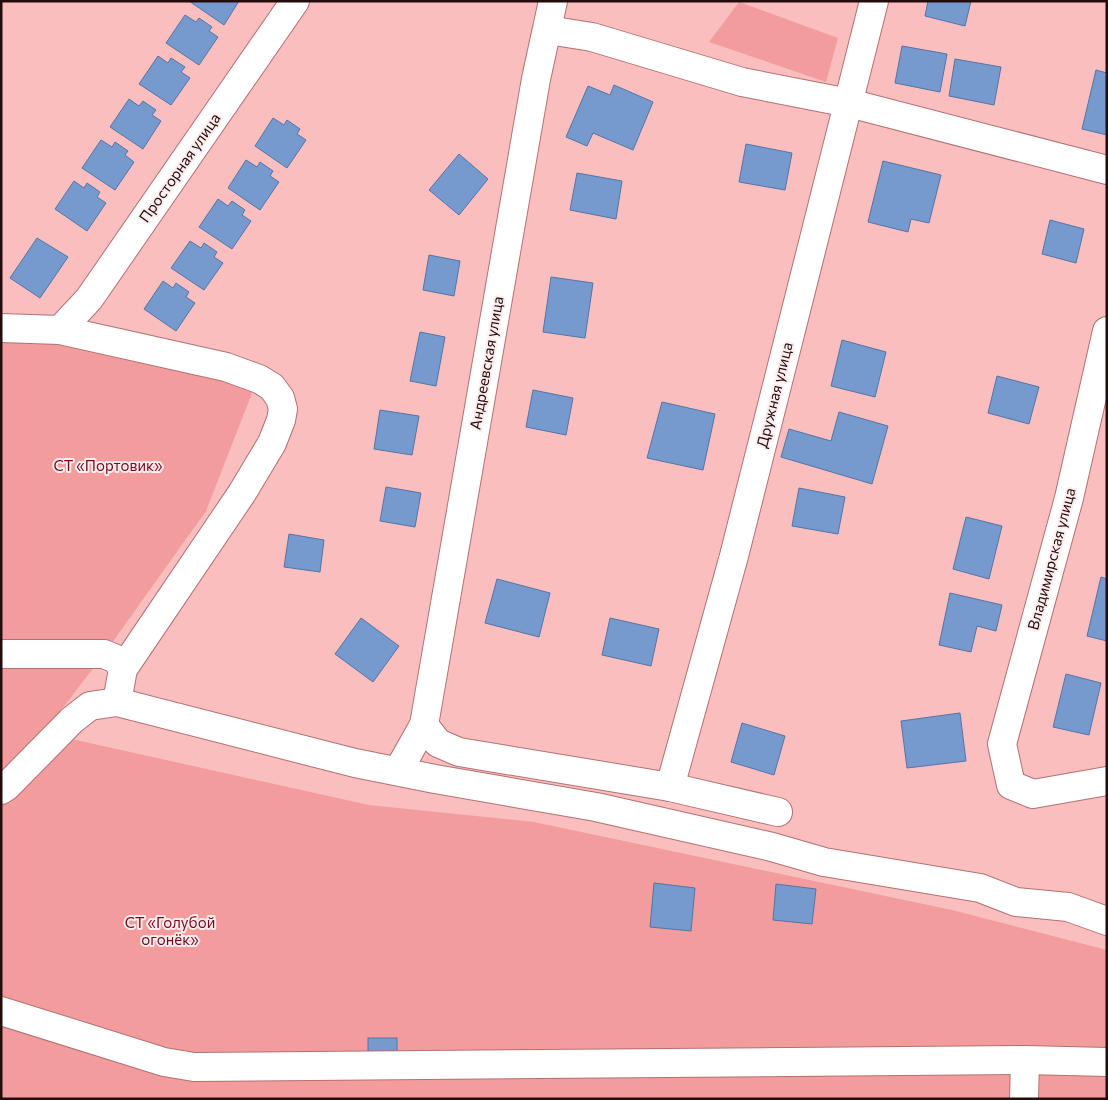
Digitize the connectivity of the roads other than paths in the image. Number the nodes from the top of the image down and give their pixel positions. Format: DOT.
graph roads {
  1 [pos="295,1"];
  2 [pos="553,1"];
  3 [pos="874,1"];
  4 [pos="548,30"];
  5 [pos="849,103"];
  6 [pos="1107,170"];
  7 [pos="1,328"];
  8 [pos="60,330"];
  9 [pos="1107,331"];
  10 [pos="1,654"];
  11 [pos="123,669"];
  12 [pos="117,702"];
  13 [pos="424,725"];
  14 [pos="398,771"];
  15 [pos="600,775"];
  16 [pos="1107,781"];
  17 [pos="670,787"];
  18 [pos="1,790"];
  19 [pos="596,807"];
  20 [pos="778,812"];
  21 [pos="1107,921"];
  22 [pos="1,1012"];
  23 [pos="1025,1060"];
  24 [pos="1107,1062"];
  25 [pos="1024,1099"];
  1 -- 8 [label="street, Просторная улица"];
  2 -- 4 [label="street, Андреевская улица"];
  3 -- 5 [label="street, Дружная улица"];
  4 -- 5 [label="street"];
  4 -- 13 [label="street, Андреевская улица"];
  5 -- 6 [label="street"];
  5 -- 17 [label="street, Дружная улица"];
  7 -- 8 [label="street"];
  8 -- 11 [label="street"];
  9 -- 16 [label="street, Владимирская улица"];
  10 -- 11 [label="street"];
  11 -- 12 [label="street"];
  12 -- 14 [label="street"];
  12 -- 18 [label="street"];
  13 -- 14 [label="street, Андреевская улица"];
  13 -- 15 [label="street"];
  14 -- 19 [label="street"];
  15 -- 17 [label="street"];
  15 -- 19 [label="street"];
  17 -- 20 [label="street"];
  19 -- 21 [label="street"];
  22 -- 23 [label="street"];
  23 -- 24 [label="street"];
  23 -- 25 [label="street"];
}
